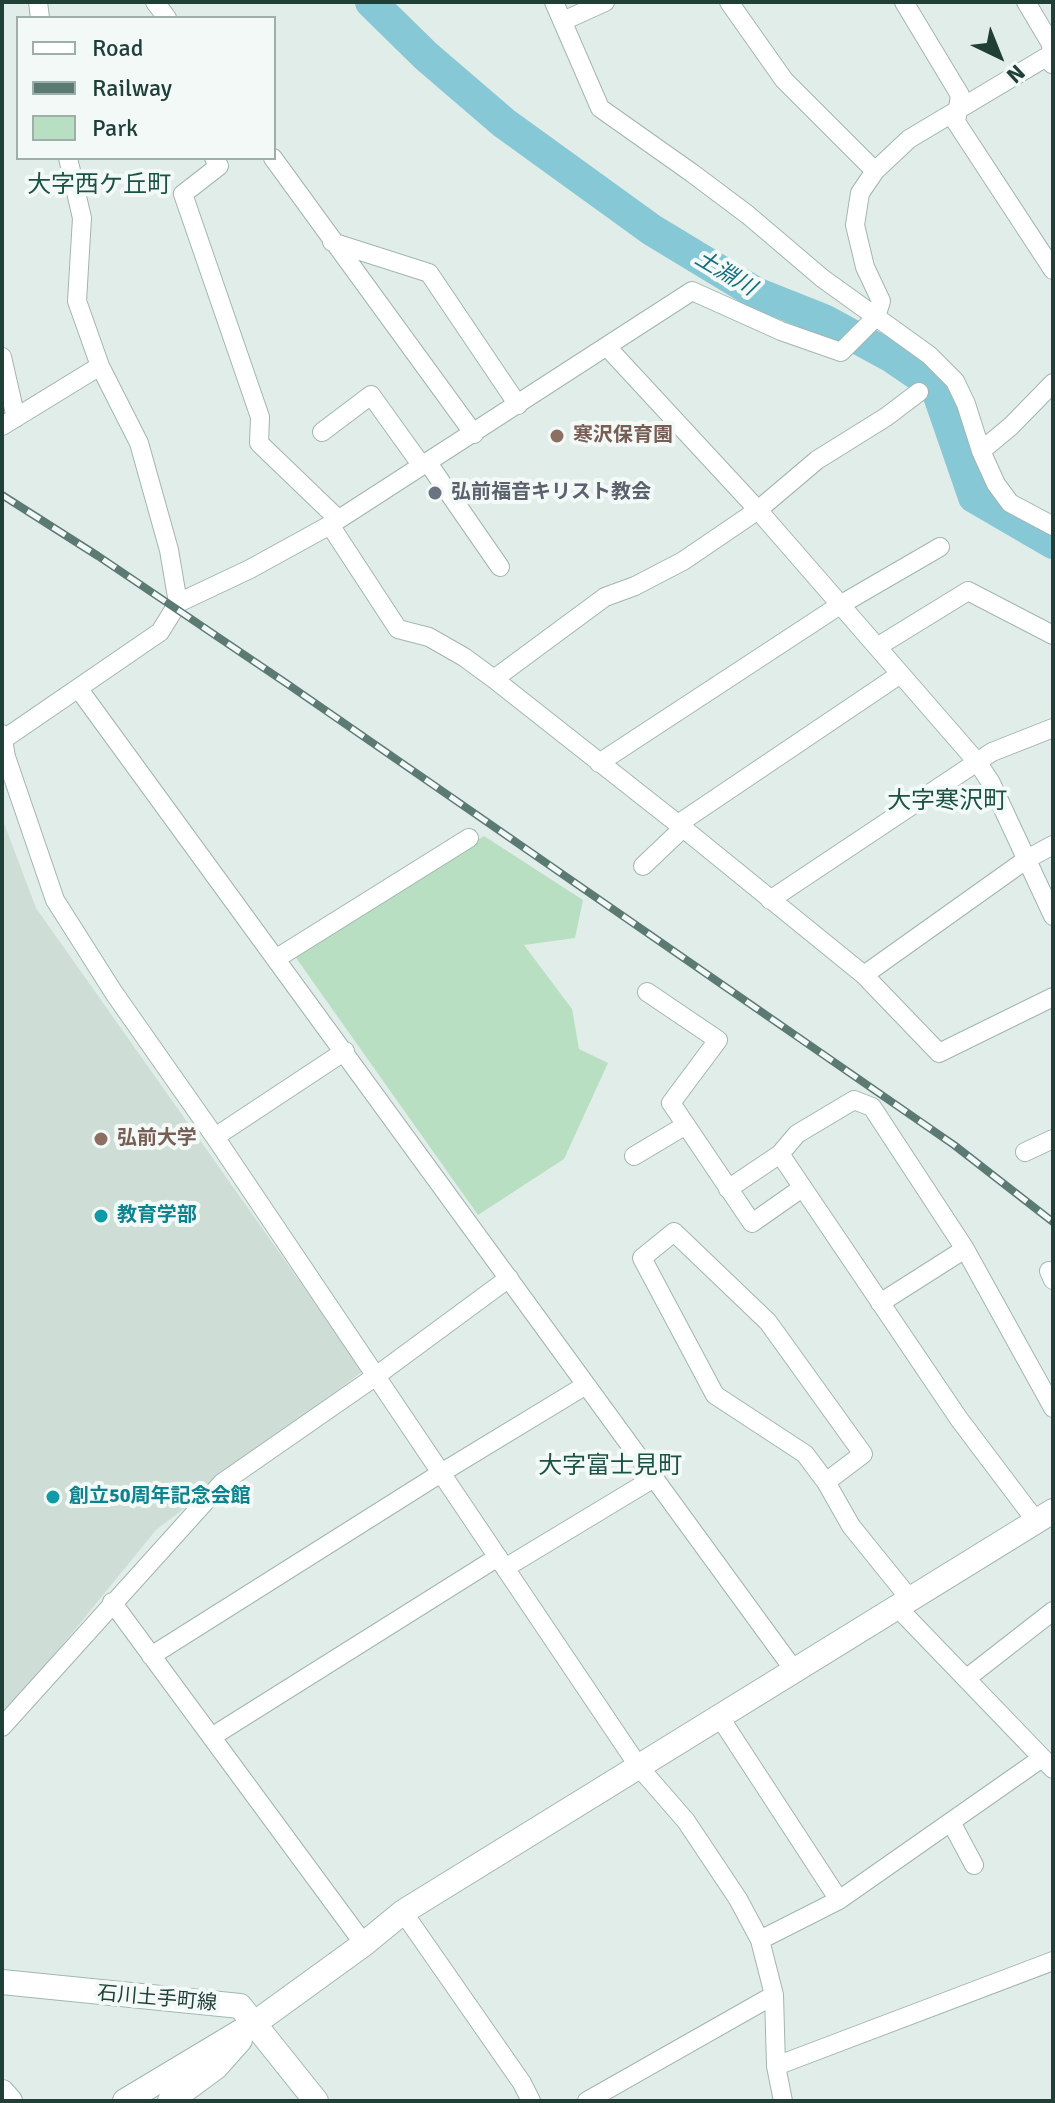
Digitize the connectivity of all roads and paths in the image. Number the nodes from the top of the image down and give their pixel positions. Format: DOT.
graph roads {
  1 [pos="554,2"];
  2 [pos="605,2"];
  3 [pos="729,2"];
  4 [pos="904,2"];
  5 [pos="1026,2"];
  6 [pos="563,21"];
  7 [pos="1053,53"];
  8 [pos="1053,66"];
  9 [pos="958,108"];
  10 [pos="68,160"];
  11 [pos="215,160"];
  12 [pos="274,160"];
  13 [pos="875,171"];
  14 [pos="332,242"];
  15 [pos="1053,270"];
  16 [pos="871,322"];
  17 [pos="608,348"];
  18 [pos="2,357"];
  19 [pos="100,366"];
  20 [pos="1053,383"];
  21 [pos="919,392"];
  22 [pos="518,405"];
  23 [pos="9,422"];
  24 [pos="322,432"];
  25 [pos="474,434"];
  26 [pos="981,451"];
  27 [pos="425,465"];
  28 [pos="758,510"];
  29 [pos="334,522"];
  30 [pos="1053,526"];
  31 [pos="940,547"];
  32 [pos="500,567"];
  33 [pos="178,603"];
  34 [pos="840,605"];
  35 [pos="1053,635"];
  36 [pos="877,647"];
  37 [pos="899,675"];
  38 [pos="494,679"];
  39 [pos="78,688"];
  40 [pos="1053,728"];
  41 [pos="4,748"];
  42 [pos="599,763"];
  43 [pos="978,763"];
  44 [pos="680,826"];
  45 [pos="469,838"];
  46 [pos="1053,845"];
  47 [pos="1027,859"];
  48 [pos="643,866"];
  49 [pos="770,900"];
  50 [pos="1053,916"];
  51 [pos="277,958"];
  52 [pos="864,975"];
  53 [pos="647,992"];
  54 [pos="1053,997"];
  55 [pos="345,1051"];
  56 [pos="686,1125"];
  57 [pos="215,1137"];
  58 [pos="1053,1139"];
  59 [pos="1025,1152"];
  60 [pos="780,1154"];
  61 [pos="634,1156"];
  62 [pos="802,1188"];
  63 [pos="728,1189"];
  64 [pos="965,1249"];
  65 [pos="509,1278"];
  66 [pos="880,1303"];
  67 [pos="376,1376"];
  68 [pos="586,1385"];
  69 [pos="1053,1408"];
  70 [pos="441,1473"];
  71 [pos="654,1478"];
  72 [pos="826,1482"];
  73 [pos="1044,1516"];
  74 [pos="502,1563"];
  75 [pos="112,1602"];
  76 [pos="903,1603"];
  77 [pos="1053,1611"];
  78 [pos="151,1656"];
  79 [pos="794,1670"];
  80 [pos="967,1678"];
  81 [pos="719,1716"];
  82 [pos="2,1727"];
  83 [pos="213,1736"];
  84 [pos="1048,1763"];
  85 [pos="639,1767"];
  86 [pos="951,1822"];
  87 [pos="974,1865"];
  88 [pos="839,1900"];
  89 [pos="403,1912"];
  90 [pos="760,1940"];
  91 [pos="364,1944"];
  92 [pos="1053,1961"];
  93 [pos="2,1982"];
  94 [pos="774,1995"];
  95 [pos="255,2023"];
  96 [pos="776,2066"];
  97 [pos="2,2092"];
  98 [pos="10,2101"];
  99 [pos="125,2101"];
  100 [pos="170,2101"];
  101 [pos="316,2101"];
  102 [pos="531,2101"];
  103 [pos="587,2101"];
  104 [pos="783,2101"];
  1 -- 6 [label="street"];
  2 -- 6 [label="street"];
  3 -- 13 [label="street"];
  4 -- 9 [label="street"];
  5 -- 7 [label="street"];
  6 -- 16 [label="street"];
  7 -- 8 [label="street"];
  7 -- 9 [label="street"];
  9 -- 13 [label="street"];
  9 -- 15 [label="street"];
  10 -- 19 [label="street"];
  11 -- 29 [label="street"];
  12 -- 14 [label="street"];
  13 -- 16 [label="street"];
  14 -- 22 [label="street"];
  14 -- 25 [label="street"];
  16 -- 17 [label="street"];
  16 -- 26 [label="street"];
  17 -- 22 [label="street"];
  17 -- 28 [label="street"];
  18 -- 23 [label="street"];
  19 -- 23 [label="street"];
  19 -- 33 [label="street"];
  20 -- 26 [label="street"];
  21 -- 28 [label="street"];
  22 -- 25 [label="street"];
  24 -- 27 [label="street"];
  25 -- 27 [label="street"];
  26 -- 30 [label="street"];
  27 -- 29 [label="street"];
  27 -- 32 [label="street"];
  28 -- 34 [label="street"];
  28 -- 38 [label="street"];
  29 -- 33 [label="street"];
  29 -- 38 [label="street"];
  31 -- 34 [label="street"];
  33 -- 39 [label="street"];
  34 -- 36 [label="street"];
  34 -- 42 [label="street"];
  35 -- 36 [label="street"];
  36 -- 37 [label="street"];
  37 -- 43 [label="street"];
  37 -- 44 [label="street"];
  38 -- 42 [label="street"];
  39 -- 41 [label="street"];
  39 -- 51 [label="street"];
  40 -- 43 [label="street"];
  41 -- 57 [label="street"];
  42 -- 44 [label="street"];
  43 -- 47 [label="street"];
  43 -- 49 [label="street"];
  44 -- 48 [label="street"];
  44 -- 49 [label="street"];
  45 -- 51 [label="street"];
  46 -- 47 [label="street"];
  47 -- 50 [label="street"];
  47 -- 52 [label="street"];
  49 -- 52 [label="street"];
  51 -- 55 [label="street"];
  52 -- 54 [label="street"];
  53 -- 56 [label="street"];
  55 -- 57 [label="street"];
  55 -- 65 [label="street"];
  56 -- 61 [label="street"];
  56 -- 63 [label="street"];
  57 -- 67 [label="street"];
  58 -- 59 [label="street"];
  60 -- 62 [label="street"];
  60 -- 63 [label="street"];
  60 -- 64 [label="street"];
  62 -- 63 [label="street"];
  62 -- 66 [label="street"];
  64 -- 66 [label="street"];
  64 -- 69 [label="street"];
  65 -- 67 [label="street"];
  65 -- 68 [label="street"];
  66 -- 73 [label="street"];
  67 -- 70 [label="street"];
  67 -- 75 [label="street"];
  68 -- 70 [label="street"];
  68 -- 71 [label="street"];
  70 -- 74 [label="street"];
  70 -- 78 [label="street"];
  71 -- 74 [label="street"];
  71 -- 79 [label="street"];
  72 -- 72 [label="street"];
  72 -- 76 [label="street"];
  73 -- 76 [label="street"];
  74 -- 83 [label="street"];
  74 -- 85 [label="street"];
  75 -- 78 [label="street"];
  75 -- 82 [label="street"];
  76 -- 79 [label="street"];
  76 -- 80 [label="street"];
  77 -- 80 [label="street"];
  78 -- 83 [label="street"];
  79 -- 81 [label="street"];
  80 -- 84 [label="street"];
  81 -- 85 [label="street"];
  81 -- 88 [label="street"];
  83 -- 91 [label="street"];
  84 -- 86 [label="street"];
  85 -- 89 [label="street"];
  85 -- 90 [label="street"];
  86 -- 87 [label="street"];
  86 -- 88 [label="street"];
  88 -- 90 [label="street"];
  89 -- 91 [label="street"];
  89 -- 102 [label="street"];
  90 -- 94 [label="street"];
  91 -- 95 [label="street"];
  92 -- 96 [label="street"];
  93 -- 95 [label="street, 石川土手町線"];
  94 -- 96 [label="street"];
  94 -- 103 [label="street"];
  95 -- 99 [label="street"];
  95 -- 100 [label="street"];
  95 -- 101 [label="street, 石川土手町線"];
  96 -- 104 [label="street"];
  97 -- 98 [label="street"];
}
